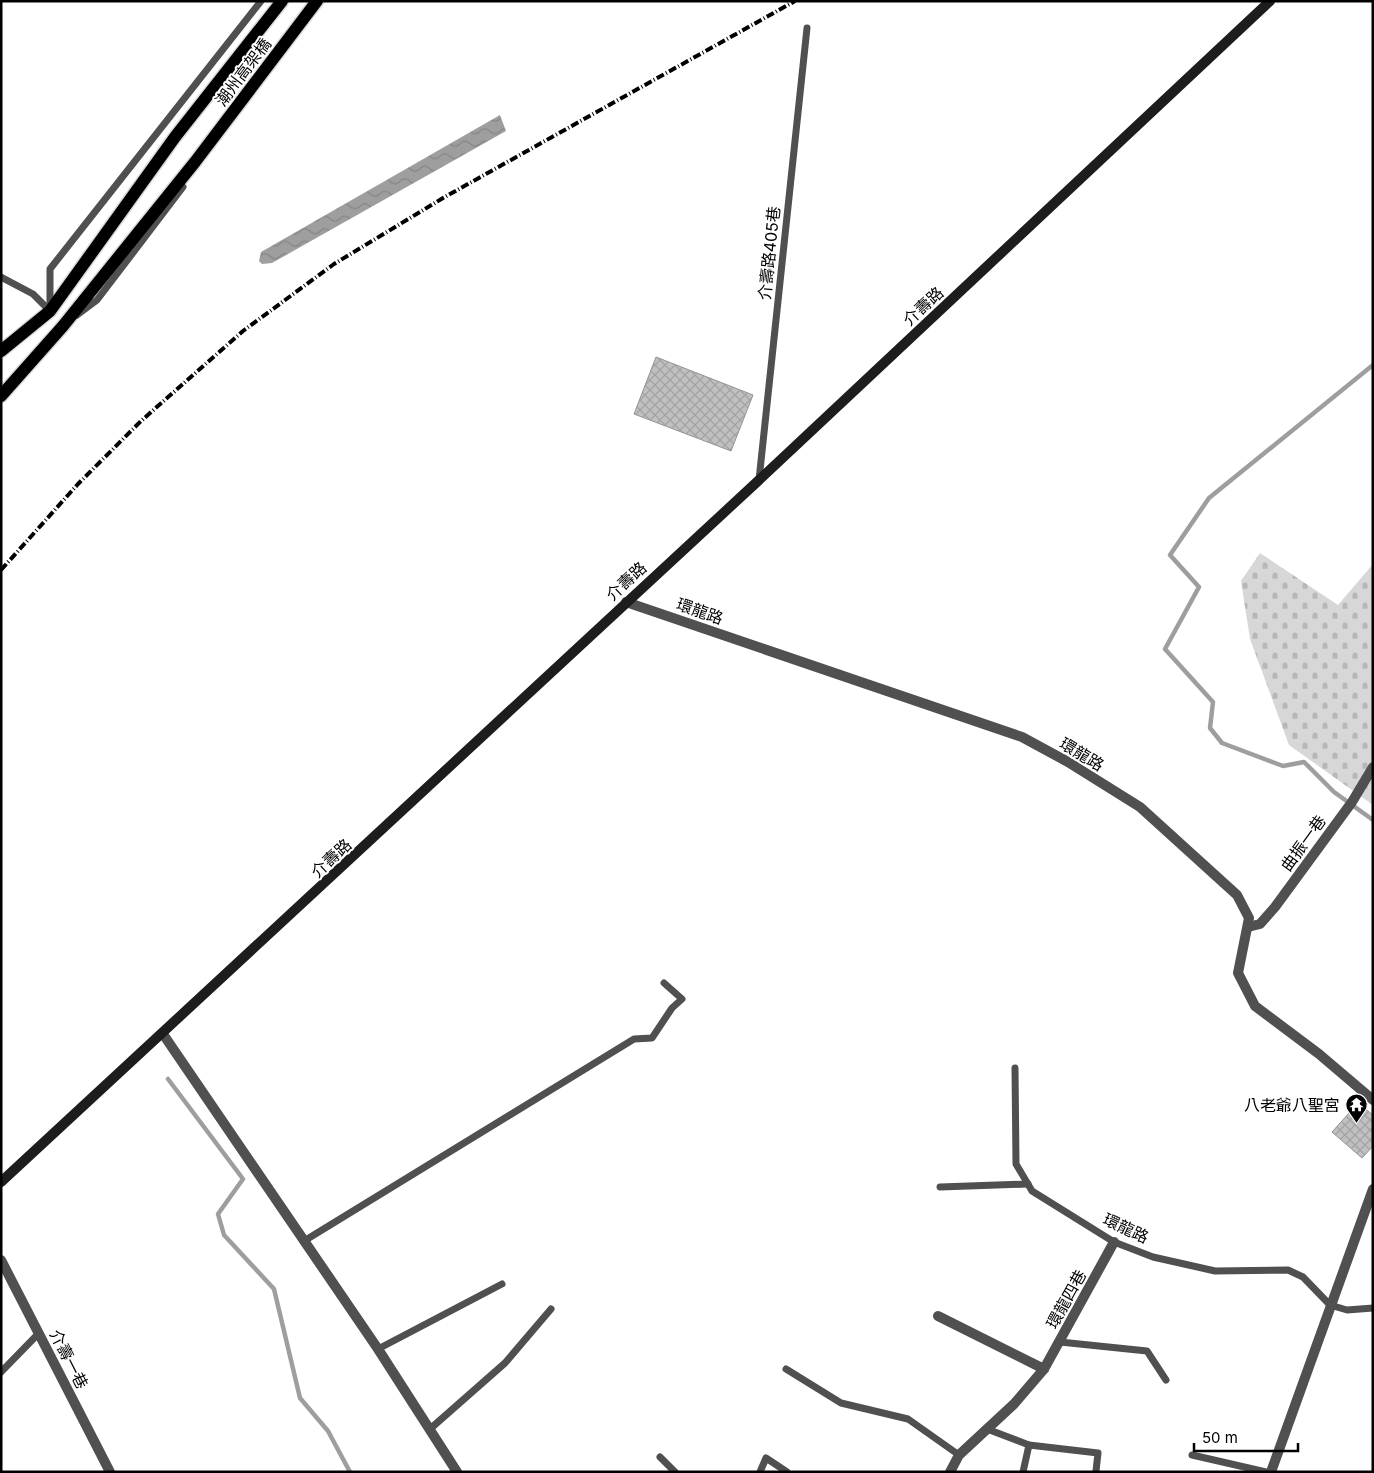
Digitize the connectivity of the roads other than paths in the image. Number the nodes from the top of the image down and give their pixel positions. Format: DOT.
graph roads {
  1 [pos="261,1"];
  2 [pos="282,1"];
  3 [pos="317,1"];
  4 [pos="324,1"];
  5 [pos="1270,1"];
  6 [pos="807,28"];
  7 [pos="1,277"];
  8 [pos="50,311"];
  9 [pos="64,326"];
  10 [pos="1,351"];
  11 [pos="12,386"];
  12 [pos="1,396"];
  13 [pos="1,400"];
  14 [pos="758,481"];
  15 [pos="626,602"];
  16 [pos="1373,767"];
  17 [pos="1248,928"];
  18 [pos="664,983"];
  19 [pos="163,1034"];
  20 [pos="1015,1068"];
  21 [pos="1373,1100"];
  22 [pos="1,1182"];
  23 [pos="1028,1184"];
  24 [pos="940,1187"];
  25 [pos="1373,1189"];
  26 [pos="304,1241"];
  27 [pos="1114,1242"];
  28 [pos="1,1260"];
  29 [pos="502,1284"];
  30 [pos="1330,1305"];
  31 [pos="1373,1308"];
  32 [pos="551,1309"];
  33 [pos="938,1316"];
  34 [pos="39,1333"];
  35 [pos="1060,1342"];
  36 [pos="378,1349"];
  37 [pos="786,1369"];
  38 [pos="1044,1370"];
  39 [pos="1,1372"];
  40 [pos="1166,1380"];
  41 [pos="430,1429"];
  42 [pos="987,1429"];
  43 [pos="1029,1445"];
  44 [pos="959,1455"];
  45 [pos="1192,1455"];
  46 [pos="660,1456"];
  47 [pos="1096,1471"];
  48 [pos="110,1472"];
  49 [pos="457,1472"];
  50 [pos="675,1472"];
  51 [pos="760,1472"];
  52 [pos="787,1472"];
  53 [pos="950,1472"];
  54 [pos="1023,1472"];
  55 [pos="1266,1472"];
  56 [pos="1271,1472"];
  1 -- 8 [label="lane"];
  2 -- 8 [label="main road, 潮州高架橋"];
  3 -- 9 [label="main road, 潮州高架橋"];
  4 -- 9 [label="lane"];
  5 -- 14 [label="main road, 介壽路"];
  6 -- 14 [label="lane, 介壽路405巷"];
  7 -- 8 [label="lane"];
  8 -- 9 [label="main road"];
  8 -- 10 [label="main road, 潮州高架橋"];
  9 -- 11 [label="main road, 潮州高架橋"];
  11 -- 12 [label="main road, 潮州高架橋"];
  11 -- 13 [label="street"];
  14 -- 15 [label="main road, 介壽路"];
  15 -- 17 [label="street, 環龍路"];
  15 -- 19 [label="main road, 介壽路"];
  16 -- 17 [label="street, 曲振一巷"];
  17 -- 21 [label="street, 環龍路"];
  18 -- 26 [label="lane"];
  19 -- 22 [label="main road, 介壽路"];
  19 -- 26 [label="street"];
  20 -- 23 [label="lane, 環龍路"];
  23 -- 24 [label="lane"];
  23 -- 27 [label="lane, 環龍路"];
  25 -- 30 [label="street"];
  26 -- 36 [label="street"];
  27 -- 30 [label="lane, 環龍路"];
  27 -- 35 [label="street, 環龍四巷"];
  28 -- 34 [label="street, 介壽一巷"];
  29 -- 36 [label="lane"];
  30 -- 31 [label="lane"];
  30 -- 56 [label="street"];
  32 -- 41 [label="lane"];
  33 -- 38 [label="street"];
  34 -- 39 [label="lane"];
  34 -- 48 [label="street, 介壽一巷"];
  35 -- 38 [label="street, 環龍四巷"];
  35 -- 40 [label="lane"];
  36 -- 41 [label="street"];
  37 -- 44 [label="lane"];
  38 -- 42 [label="street, 環龍四巷"];
  41 -- 49 [label="street"];
  42 -- 43 [label="lane"];
  42 -- 44 [label="street, 環龍四巷"];
  43 -- 47 [label="lane"];
  43 -- 54 [label="lane"];
  44 -- 53 [label="street, 環龍四巷"];
  45 -- 55 [label="lane"];
  46 -- 50 [label="lane"];
  51 -- 52 [label="lane"];
}
